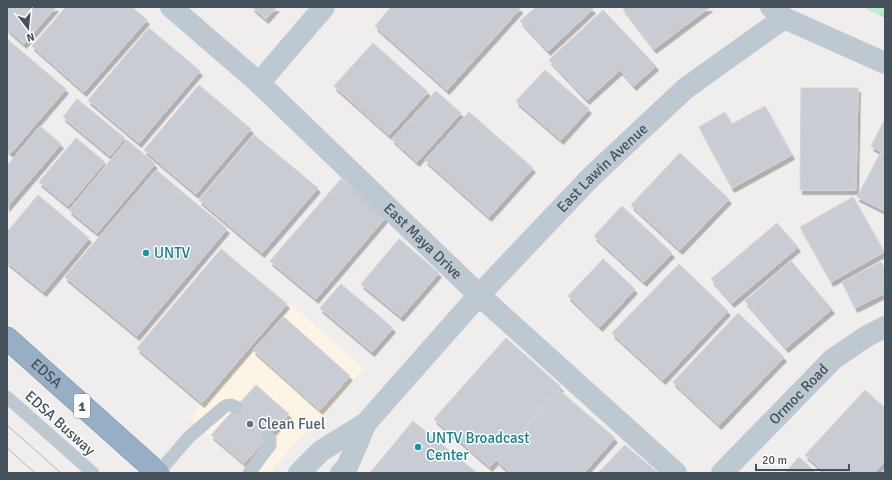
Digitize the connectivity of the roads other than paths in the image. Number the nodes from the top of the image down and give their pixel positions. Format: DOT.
graph roads {
  1 [pos="171,7"];
  2 [pos="324,7"];
  3 [pos="777,12"];
  4 [pos="885,63"];
  5 [pos="259,83"];
  6 [pos="479,295"];
  7 [pos="885,327"];
  8 [pos="7,338"];
  9 [pos="7,397"];
  10 [pos="236,407"];
  11 [pos="366,423"];
  12 [pos="268,436"];
  13 [pos="93,473"];
  14 [pos="158,473"];
  15 [pos="249,473"];
  16 [pos="299,473"];
  17 [pos="341,473"];
  18 [pos="676,473"];
  19 [pos="722,473"];
  1 -- 5 [label="street, East Maya Drive"];
  2 -- 5 [label="street"];
  3 -- 4 [label="street, East Lawin Avenue"];
  3 -- 6 [label="street, East Lawin Avenue"];
  5 -- 6 [label="street, East Maya Drive"];
  6 -- 11 [label="street, East Lawin Avenue"];
  6 -- 18 [label="street, East Maya Drive"];
  7 -- 19 [label="street, Ormoc Road"];
  8 -- 14 [label="highway, EDSA / 1"];
  9 -- 13 [label="lane, EDSA Busway"];
  10 -- 14 [label="lane"];
  11 -- 16 [label="street, East Lawin Avenue"];
  11 -- 17 [label="street, East Lawin Avenue"];
  12 -- 15 [label="lane"];
}
